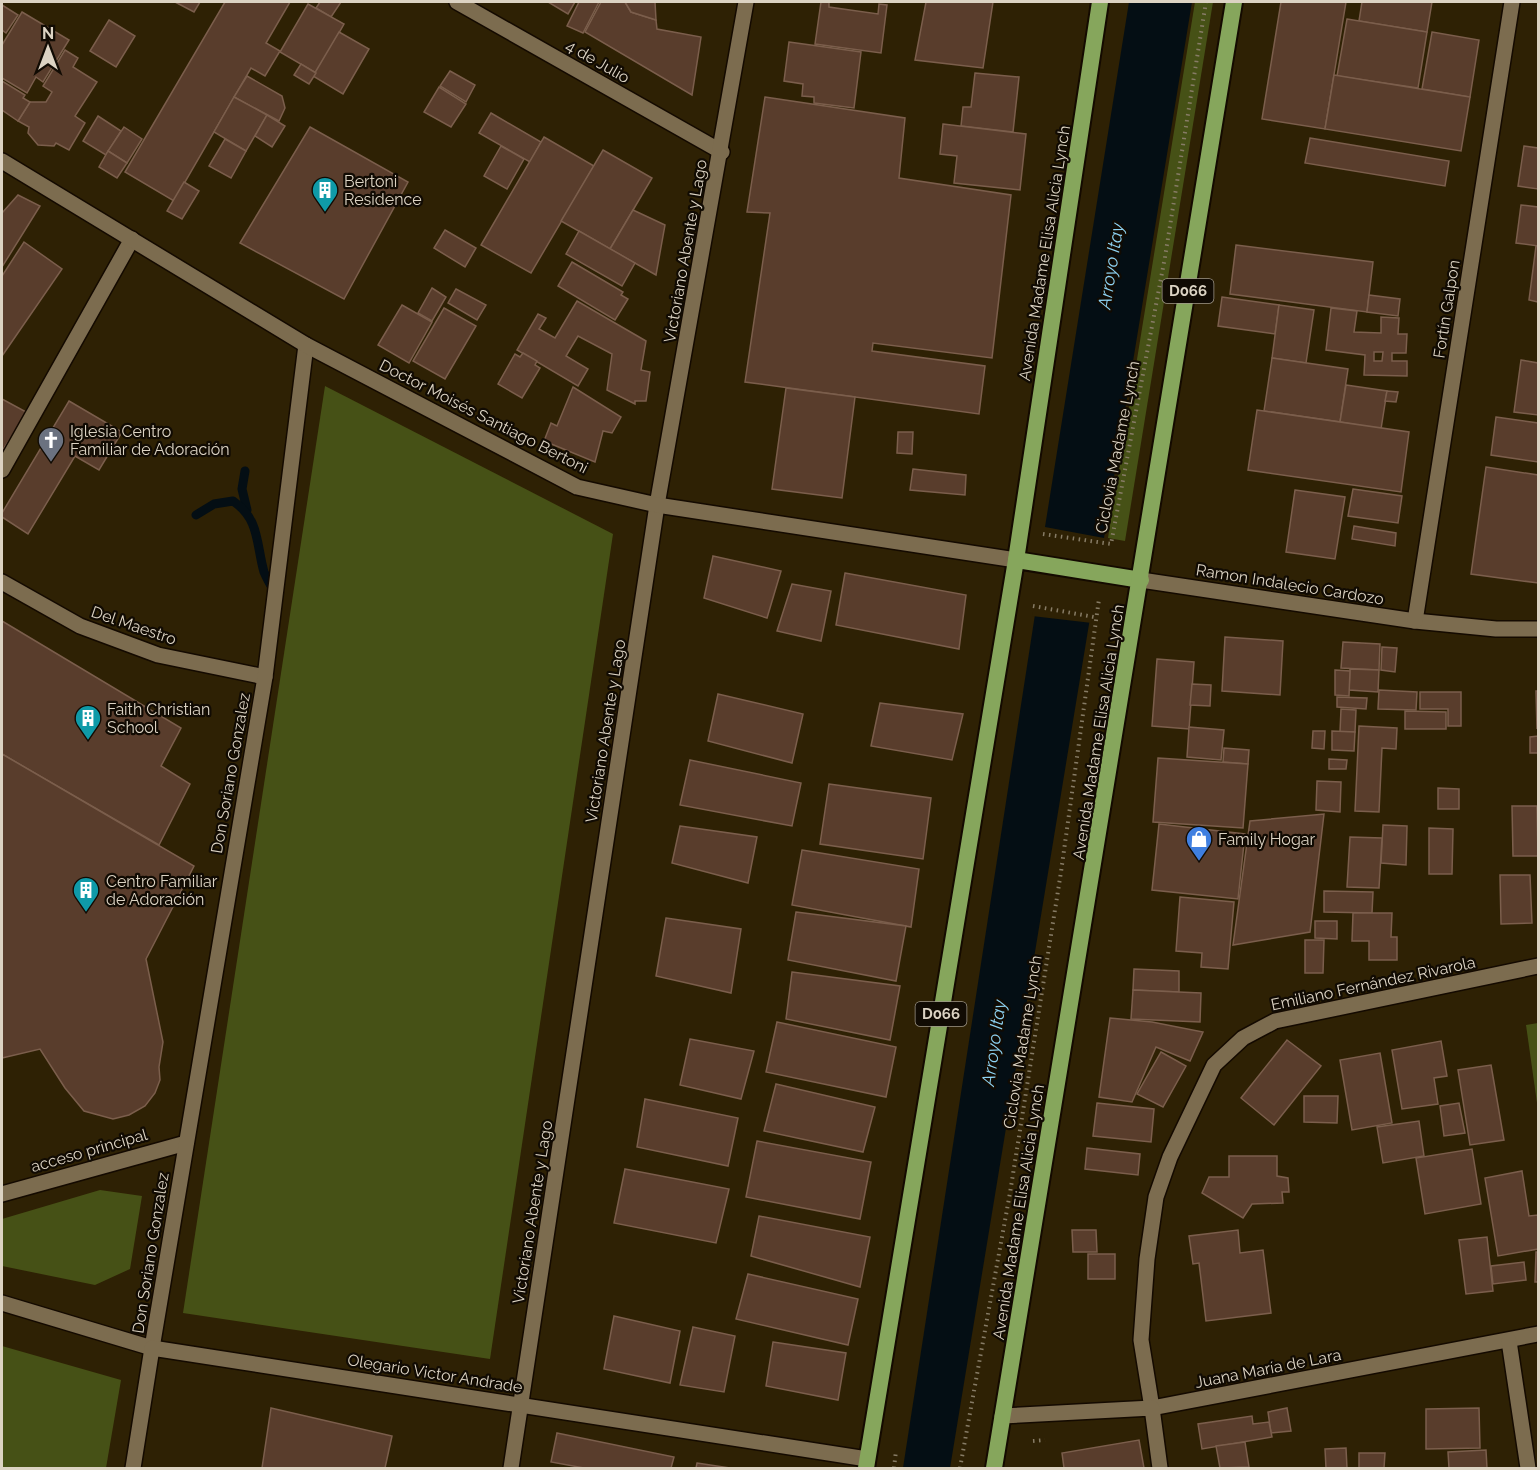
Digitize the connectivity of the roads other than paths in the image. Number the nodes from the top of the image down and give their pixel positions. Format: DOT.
graph roads {
  1 [pos="457,2"];
  2 [pos="746,2"];
  3 [pos="1100,2"];
  4 [pos="1234,2"];
  5 [pos="1512,2"];
  6 [pos="722,152"];
  7 [pos="2,160"];
  8 [pos="132,239"];
  9 [pos="306,345"];
  10 [pos="2,470"];
  11 [pos="657,505"];
  12 [pos="1016,560"];
  13 [pos="1038,563"];
  14 [pos="1141,580"];
  15 [pos="2,582"];
  16 [pos="1415,621"];
  17 [pos="1539,629"];
  18 [pos="265,677"];
  19 [pos="1539,966"];
  20 [pos="186,1143"];
  21 [pos="2,1194"];
  22 [pos="2,1303"];
  23 [pos="1539,1334"];
  24 [pos="1509,1341"];
  25 [pos="152,1348"];
  26 [pos="522,1404"];
  27 [pos="1152,1408"];
  28 [pos="1002,1416"];
  29 [pos="867,1464"];
  30 [pos="133,1468"];
  31 [pos="511,1468"];
  32 [pos="994,1468"];
  33 [pos="1160,1468"];
  34 [pos="1528,1468"];
  1 -- 6 [label="street, 4 de Julio"];
  2 -- 6 [label="street, Victoriano Abente y Lago"];
  3 -- 12 [label="highway, Avenida Madame Elisa Alicia Lynch / D066"];
  4 -- 14 [label="highway, Avenida Madame Elisa Alicia Lynch / D066"];
  5 -- 16 [label="street, Fortín Galpon"];
  6 -- 11 [label="street, Victoriano Abente y Lago"];
  7 -- 8 [label="street, Doctor Moisés Santiago Bertoni"];
  8 -- 9 [label="street, Doctor Moisés Santiago Bertoni"];
  8 -- 10 [label="street"];
  9 -- 11 [label="street, Doctor Moisés Santiago Bertoni"];
  9 -- 18 [label="street, Don Soriano Gonzalez"];
  11 -- 12 [label="street, Doctor Moisés Santiago Bertoni"];
  11 -- 26 [label="street, Victoriano Abente y Lago"];
  12 -- 13 [label="highway, Doctor Moisés Santiago Bertoni"];
  12 -- 29 [label="highway, Avenida Madame Elisa Alicia Lynch / D066"];
  13 -- 14 [label="highway, Ramon Indalecio Cardozo"];
  14 -- 16 [label="street, Ramon Indalecio Cardozo"];
  14 -- 28 [label="highway, Avenida Madame Elisa Alicia Lynch / D066"];
  15 -- 18 [label="street, Del Maestro"];
  16 -- 17 [label="street, Ramon Indalecio Cardozo"];
  18 -- 20 [label="street, Don Soriano Gonzalez"];
  19 -- 27 [label="street, Emiliano Fernández Rivarola"];
  20 -- 21 [label="street, acceso principal"];
  20 -- 25 [label="street, Don Soriano Gonzalez"];
  22 -- 25 [label="street, Olegario Victor Andrade"];
  23 -- 24 [label="street, Juana María de Lara"];
  24 -- 27 [label="street, Juana María de Lara"];
  24 -- 34 [label="street"];
  25 -- 26 [label="street, Olegario Victor Andrade"];
  25 -- 30 [label="street, Don Soriano Gonzalez"];
  26 -- 29 [label="street, Olegario Victor Andrade"];
  26 -- 31 [label="street, Victoriano Abente y Lago"];
  27 -- 28 [label="street, Juana María de Lara"];
  27 -- 33 [label="street, Emiliano Fernández Rivarola"];
  28 -- 32 [label="highway, Avenida Madame Elisa Alicia Lynch / D066"];
}
